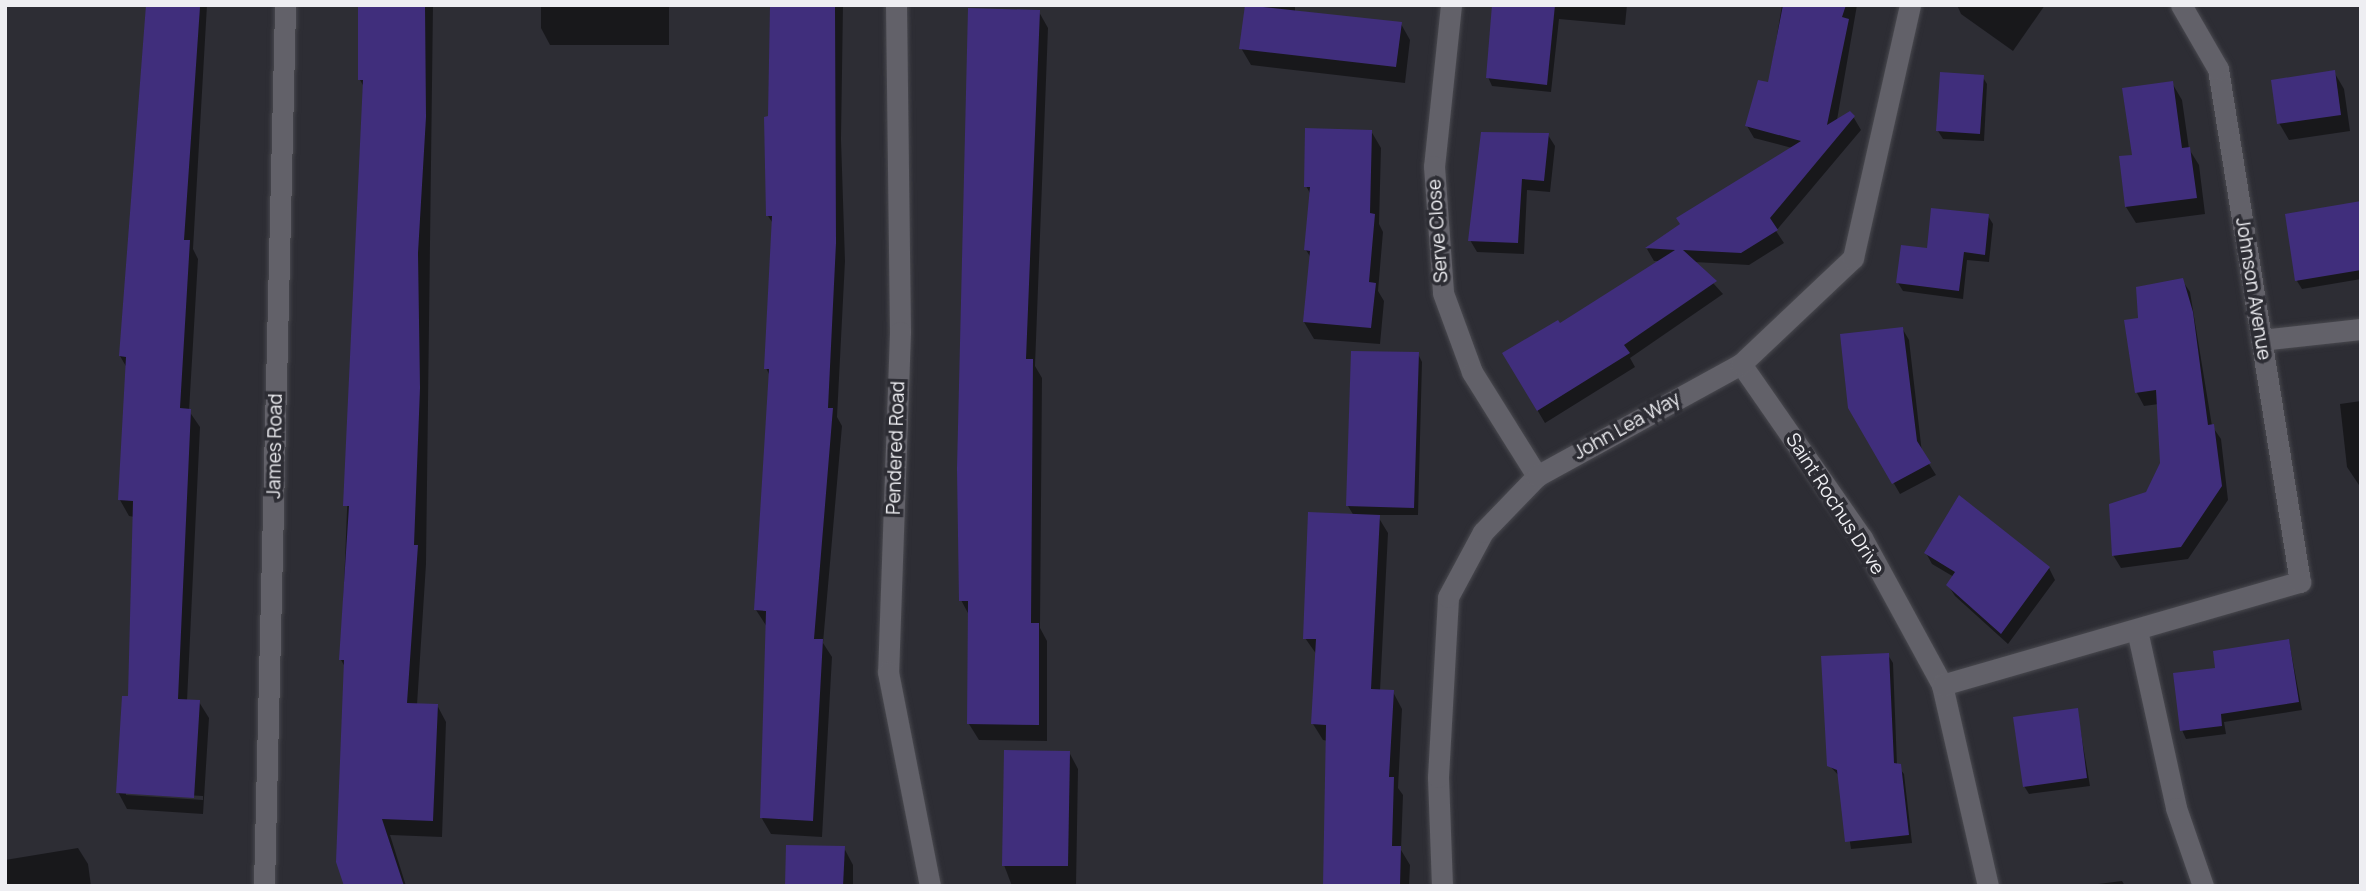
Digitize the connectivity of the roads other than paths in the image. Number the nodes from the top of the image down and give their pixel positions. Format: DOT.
graph roads {
  1 [pos="285,5"];
  2 [pos="896,5"];
  3 [pos="1451,5"];
  4 [pos="1910,5"];
  5 [pos="2181,5"];
  6 [pos="2361,329"];
  7 [pos="2261,340"];
  8 [pos="1741,364"];
  9 [pos="1536,476"];
  10 [pos="2137,630"];
  11 [pos="1942,685"];
  12 [pos="264,886"];
  13 [pos="930,886"];
  14 [pos="1442,886"];
  15 [pos="1988,886"];
  16 [pos="2203,886"];
  1 -- 12 [label="street, James Road"];
  2 -- 13 [label="street, Pendered Road"];
  3 -- 9 [label="street, Serve Close"];
  4 -- 8 [label="street, John Lea Way"];
  5 -- 7 [label="street, Johnson Avenue"];
  6 -- 7 [label="street"];
  7 -- 10 [label="street, Johnson Avenue"];
  8 -- 9 [label="street, John Lea Way"];
  8 -- 11 [label="street, Saint Rochus Drive"];
  9 -- 14 [label="street, John Lea Way"];
  10 -- 11 [label="street"];
  10 -- 16 [label="street"];
  11 -- 15 [label="street, Saint Rochus Drive"];
}
